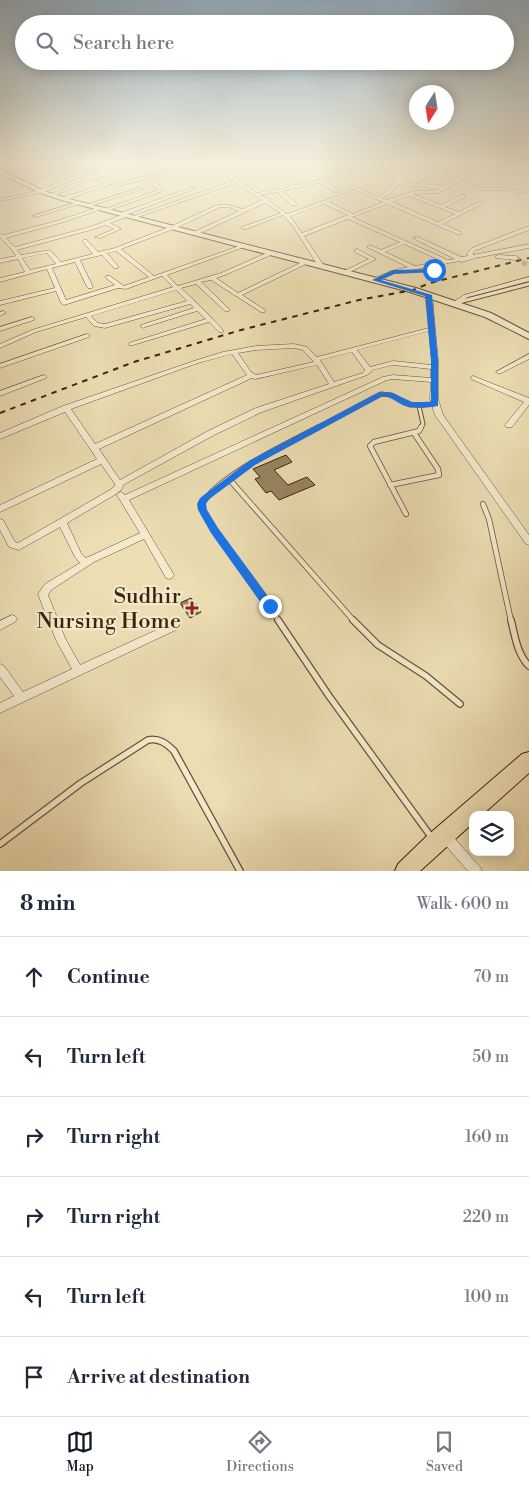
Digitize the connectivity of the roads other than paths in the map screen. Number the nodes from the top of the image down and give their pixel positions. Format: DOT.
graph roads {
  1 [pos="71,206"];
  2 [pos="91,206"];
  3 [pos="114,206"];
  4 [pos="151,206"];
  5 [pos="158,206"];
  6 [pos="255,206"];
  7 [pos="274,206"];
  8 [pos="314,206"];
  9 [pos="332,206"];
  10 [pos="376,206"];
  11 [pos="398,206"];
  12 [pos="437,206"];
  13 [pos="443,206"];
  14 [pos="475,206"];
  15 [pos="440,207"];
  16 [pos="104,209"];
  17 [pos="243,211"];
  18 [pos="459,214"];
  19 [pos="128,215"];
  20 [pos="285,215"];
  21 [pos="34,216"];
  22 [pos="350,216"];
  23 [pos="106,223"];
  24 [pos="439,224"];
  25 [pos="174,227"];
  26 [pos="244,228"];
  27 [pos="529,228"];
  28 [pos="196,233"];
  29 [pos="458,233"];
  30 [pos="1,235"];
  31 [pos="301,235"];
  32 [pos="98,237"];
  33 [pos="416,238"];
  34 [pos="85,241"];
  35 [pos="404,242"];
  36 [pos="244,246"];
  37 [pos="529,246"];
  38 [pos="370,247"];
  39 [pos="14,249"];
  40 [pos="117,249"];
  41 [pos="357,251"];
  42 [pos="380,252"];
  43 [pos="104,253"];
  44 [pos="271,253"];
  45 [pos="97,255"];
  46 [pos="19,257"];
  47 [pos="472,258"];
  48 [pos="516,258"];
  49 [pos="77,260"];
  50 [pos="462,260"];
  51 [pos="0,261"];
  52 [pos="306,262"];
  53 [pos="449,263"];
  54 [pos="60,265"];
  55 [pos="321,266"];
  56 [pos="116,267"];
  57 [pos="49,268"];
  58 [pos="414,268"];
  59 [pos="400,271"];
  60 [pos="346,272"];
  61 [pos="29,274"];
  62 [pos="164,274"];
  63 [pos="108,277"];
  64 [pos="153,278"];
  65 [pos="212,278"];
  66 [pos="529,279"];
  67 [pos="0,280"];
  68 [pos="375,280"];
  69 [pos="197,282"];
  70 [pos="529,284"];
  71 [pos="119,286"];
  72 [pos="90,287"];
  73 [pos="178,288"];
  74 [pos="58,289"];
  75 [pos="238,294"];
  76 [pos="428,295"];
  77 [pos="192,302"];
  78 [pos="0,303"];
  79 [pos="455,303"];
  80 [pos="199,308"];
  81 [pos="227,310"];
  82 [pos="263,311"];
  83 [pos="87,314"];
  84 [pos="32,319"];
  85 [pos="210,320"];
  86 [pos="143,326"];
  87 [pos="430,329"];
  88 [pos="0,330"];
  89 [pos="220,332"];
  90 [pos="87,336"];
  91 [pos="529,336"];
  92 [pos="131,344"];
  93 [pos="0,346"];
  94 [pos="353,349"];
  95 [pos="234,352"];
  96 [pos="529,356"];
  97 [pos="317,361"];
  98 [pos="0,366"];
  99 [pos="435,367"];
  100 [pos="368,369"];
  101 [pos="499,372"];
  102 [pos="252,376"];
  103 [pos="44,377"];
  104 [pos="473,378"];
  105 [pos="434,380"];
  106 [pos="332,384"];
  107 [pos="0,394"];
  108 [pos="529,400"];
  109 [pos="435,404"];
  110 [pos="419,406"];
  111 [pos="66,408"];
  112 [pos="509,425"];
  113 [pos="414,433"];
  114 [pos="0,436"];
  115 [pos="94,448"];
  116 [pos="102,460"];
  117 [pos="229,479"];
  118 [pos="390,485"];
  119 [pos="118,487"];
  120 [pos="124,499"];
  121 [pos="483,504"];
  122 [pos="0,509"];
  123 [pos="406,514"];
  124 [pos="0,522"];
  125 [pos="62,522"];
  126 [pos="144,535"];
  127 [pos="529,542"];
  128 [pos="90,561"];
  129 [pos="169,575"];
  130 [pos="12,619"];
  131 [pos="177,625"];
  132 [pos="0,626"];
  133 [pos="529,666"];
  134 [pos="0,669"];
  135 [pos="78,671"];
  136 [pos="20,698"];
  137 [pos="460,704"];
  138 [pos="0,708"];
  139 [pos="529,761"];
  140 [pos="439,838"];
  141 [pos="1,841"];
  142 [pos="240,871"];
  143 [pos="405,871"];
  144 [pos="476,871"];
  1 -- 21 [label="street"];
  2 -- 16 [label="street"];
  3 -- 16 [label="street"];
  4 -- 19 [label="street"];
  5 -- 19 [label="street"];
  6 -- 17 [label="street"];
  7 -- 20 [label="street"];
  8 -- 20 [label="street"];
  9 -- 22 [label="street"];
  10 -- 22 [label="street"];
  11 -- 24 [label="street"];
  12 -- 15 [label="street"];
  13 -- 15 [label="street"];
  14 -- 18 [label="street"];
  15 -- 18 [label="street"];
  16 -- 19 [label="street"];
  16 -- 30 [label="street"];
  17 -- 25 [label="street"];
  17 -- 28 [label="street"];
  18 -- 24 [label="street"];
  19 -- 23 [label="street"];
  19 -- 25 [label="street"];
  20 -- 26 [label="street"];
  20 -- 31 [label="street"];
  22 -- 31 [label="street"];
  22 -- 35 [label="street"];
  23 -- 32 [label="street"];
  23 -- 39 [label="street"];
  24 -- 29 [label="street"];
  25 -- 28 [label="street"];
  25 -- 40 [label="street"];
  27 -- 47 [label="street"];
  28 -- 36 [label="street"];
  30 -- 39 [label="street"];
  31 -- 55 [label="street"];
  33 -- 50 [label="street"];
  34 -- 45 [label="street"];
  35 -- 42 [label="street"];
  35 -- 53 [label="street"];
  36 -- 44 [label="street"];
  36 -- 62 [label="street"];
  37 -- 47 [label="street"];
  38 -- 42 [label="street"];
  39 -- 46 [label="street"];
  40 -- 43 [label="street"];
  40 -- 64 [label="street"];
  41 -- 60 [label="street"];
  42 -- 58 [label="street"];
  43 -- 45 [label="street"];
  43 -- 56 [label="street"];
  44 -- 52 [label="street"];
  44 -- 65 [label="street"];
  45 -- 49 [label="street"];
  46 -- 51 [label="street"];
  46 -- 54 [label="street"];
  46 -- 61 [label="street"];
  47 -- 50 [label="street"];
  48 -- 59 [label="street"];
  49 -- 54 [label="street"];
  49 -- 72 [label="street"];
  50 -- 53 [label="street"];
  52 -- 55 [label="street"];
  52 -- 75 [label="street"];
  53 -- 58 [label="street"];
  54 -- 57 [label="street"];
  55 -- 60 [label="street"];
  57 -- 61 [label="street"];
  57 -- 74 [label="street"];
  58 -- 59 [label="street"];
  59 -- 68 [label="street"];
  60 -- 68 [label="street"];
  61 -- 67 [label="street"];
  62 -- 64 [label="street"];
  62 -- 73 [label="street"];
  63 -- 71 [label="street"];
  64 -- 71 [label="street"];
  65 -- 69 [label="street"];
  65 -- 75 [label="street"];
  66 -- 79 [label="street"];
  68 -- 76 [label="street"];
  69 -- 73 [label="street"];
  69 -- 81 [label="street"];
  70 -- 79 [label="lane"];
  71 -- 74 [label="street"];
  73 -- 77 [label="street"];
  73 -- 83 [label="street"];
  74 -- 78 [label="street"];
  75 -- 82 [label="street"];
  76 -- 79 [label="street"];
  76 -- 87 [label="street"];
  77 -- 80 [label="street"];
  77 -- 83 [label="street"];
  79 -- 91 [label="street"];
  80 -- 85 [label="street"];
  80 -- 86 [label="street"];
  83 -- 93 [label="street"];
  84 -- 88 [label="street"];
  85 -- 89 [label="street"];
  85 -- 92 [label="street"];
  87 -- 94 [label="street"];
  87 -- 99 [label="street"];
  90 -- 98 [label="street"];
  94 -- 97 [label="street"];
  94 -- 100 [label="street"];
  95 -- 97 [label="street"];
  95 -- 102 [label="street"];
  95 -- 111 [label="street"];
  96 -- 101 [label="street"];
  97 -- 102 [label="street"];
  97 -- 106 [label="street"];
  99 -- 100 [label="street"];
  99 -- 105 [label="street"];
  100 -- 106 [label="street"];
  102 -- 115 [label="street"];
  103 -- 107 [label="street"];
  104 -- 108 [label="street"];
  105 -- 109 [label="street"];
  105 -- 120 [label="street"];
  106 -- 119 [label="street"];
  108 -- 112 [label="street"];
  109 -- 110 [label="lane"];
  109 -- 127 [label="street"];
  110 -- 113 [label="lane"];
  110 -- 117 [label="lane"];
  111 -- 114 [label="street"];
  111 -- 115 [label="street"];
  113 -- 118 [label="lane"];
  113 -- 118 [label="lane"];
  115 -- 116 [label="street"];
  116 -- 119 [label="street"];
  116 -- 122 [label="street"];
  117 -- 137 [label="lane"];
  117 -- 140 [label="lane"];
  118 -- 123 [label="lane"];
  119 -- 120 [label="street"];
  119 -- 125 [label="street"];
  120 -- 126 [label="street"];
  121 -- 133 [label="lane"];
  124 -- 125 [label="street"];
  125 -- 128 [label="street"];
  126 -- 128 [label="street"];
  126 -- 129 [label="street"];
  128 -- 135 [label="street"];
  130 -- 132 [label="street"];
  131 -- 135 [label="street"];
  134 -- 136 [label="street"];
  135 -- 136 [label="street"];
  136 -- 138 [label="street"];
  139 -- 140 [label="main road"];
  140 -- 143 [label="main road"];
  140 -- 144 [label="street"];
  141 -- 142 [label="lane"];
}
